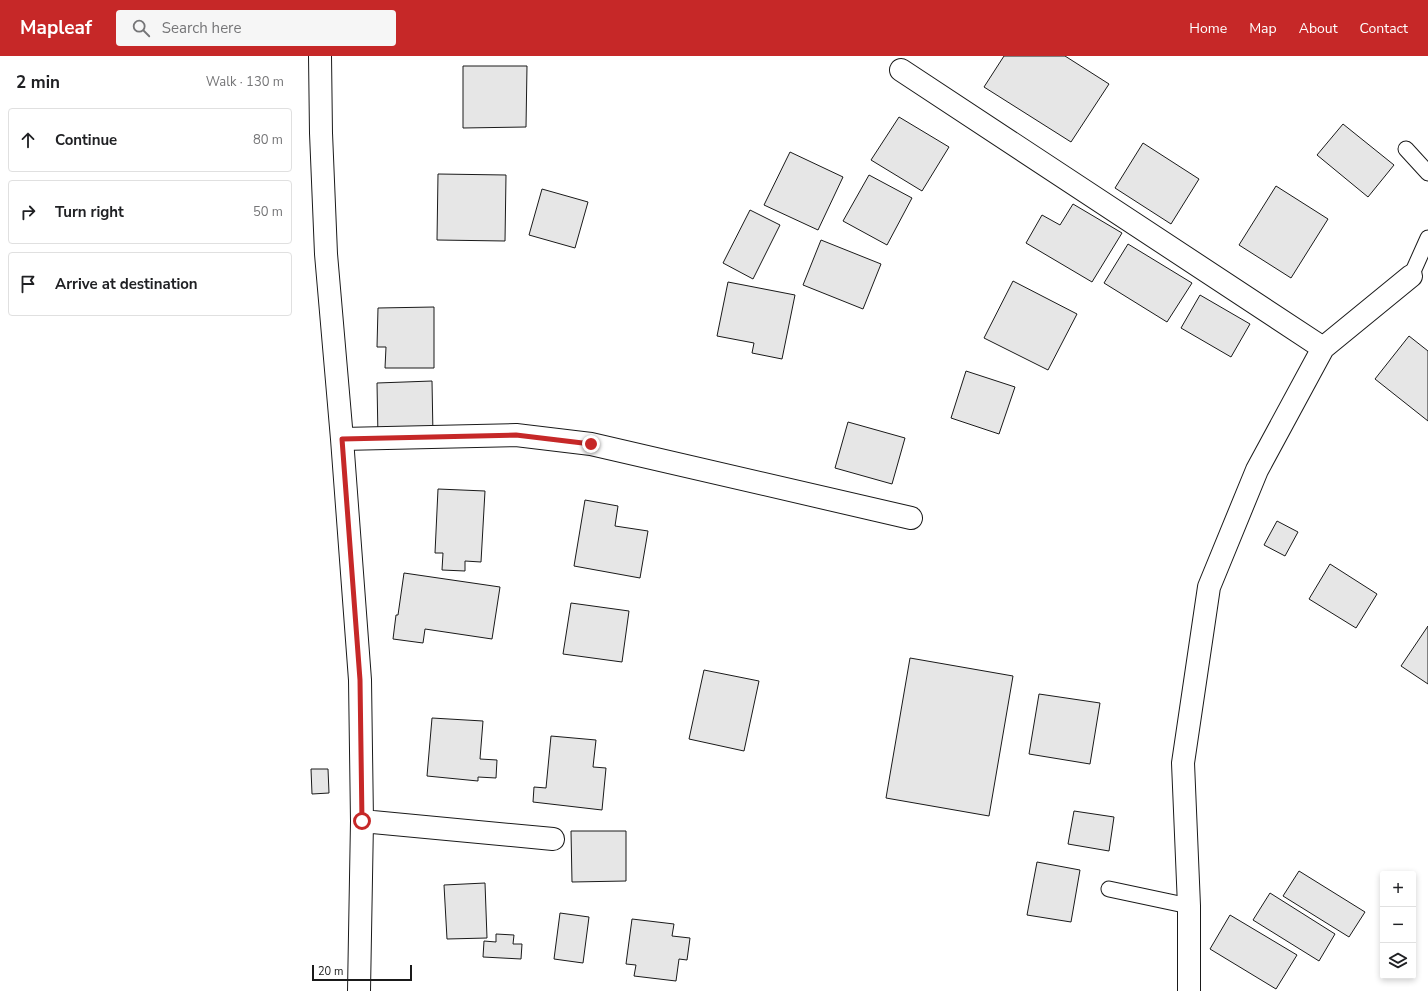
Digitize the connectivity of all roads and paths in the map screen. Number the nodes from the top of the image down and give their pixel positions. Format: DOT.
graph roads {
  1 [pos="320,56"];
  2 [pos="900,70"];
  3 [pos="1406,150"];
  4 [pos="1428,173"];
  5 [pos="1428,238"];
  6 [pos="1411,276"];
  7 [pos="1323,348"];
  8 [pos="342,439"];
  9 [pos="912,518"];
  10 [pos="362,821"];
  11 [pos="553,839"];
  12 [pos="1109,889"];
  13 [pos="1189,906"];
  14 [pos="359,991"];
  15 [pos="1189,991"];
  1 -- 8 [label="street"];
  2 -- 7 [label="street"];
  3 -- 4 [label="lane"];
  5 -- 6 [label="lane"];
  6 -- 7 [label="street"];
  7 -- 13 [label="street"];
  8 -- 9 [label="street"];
  8 -- 10 [label="street"];
  10 -- 11 [label="street"];
  10 -- 14 [label="street"];
  12 -- 13 [label="lane"];
  13 -- 15 [label="street"];
}
